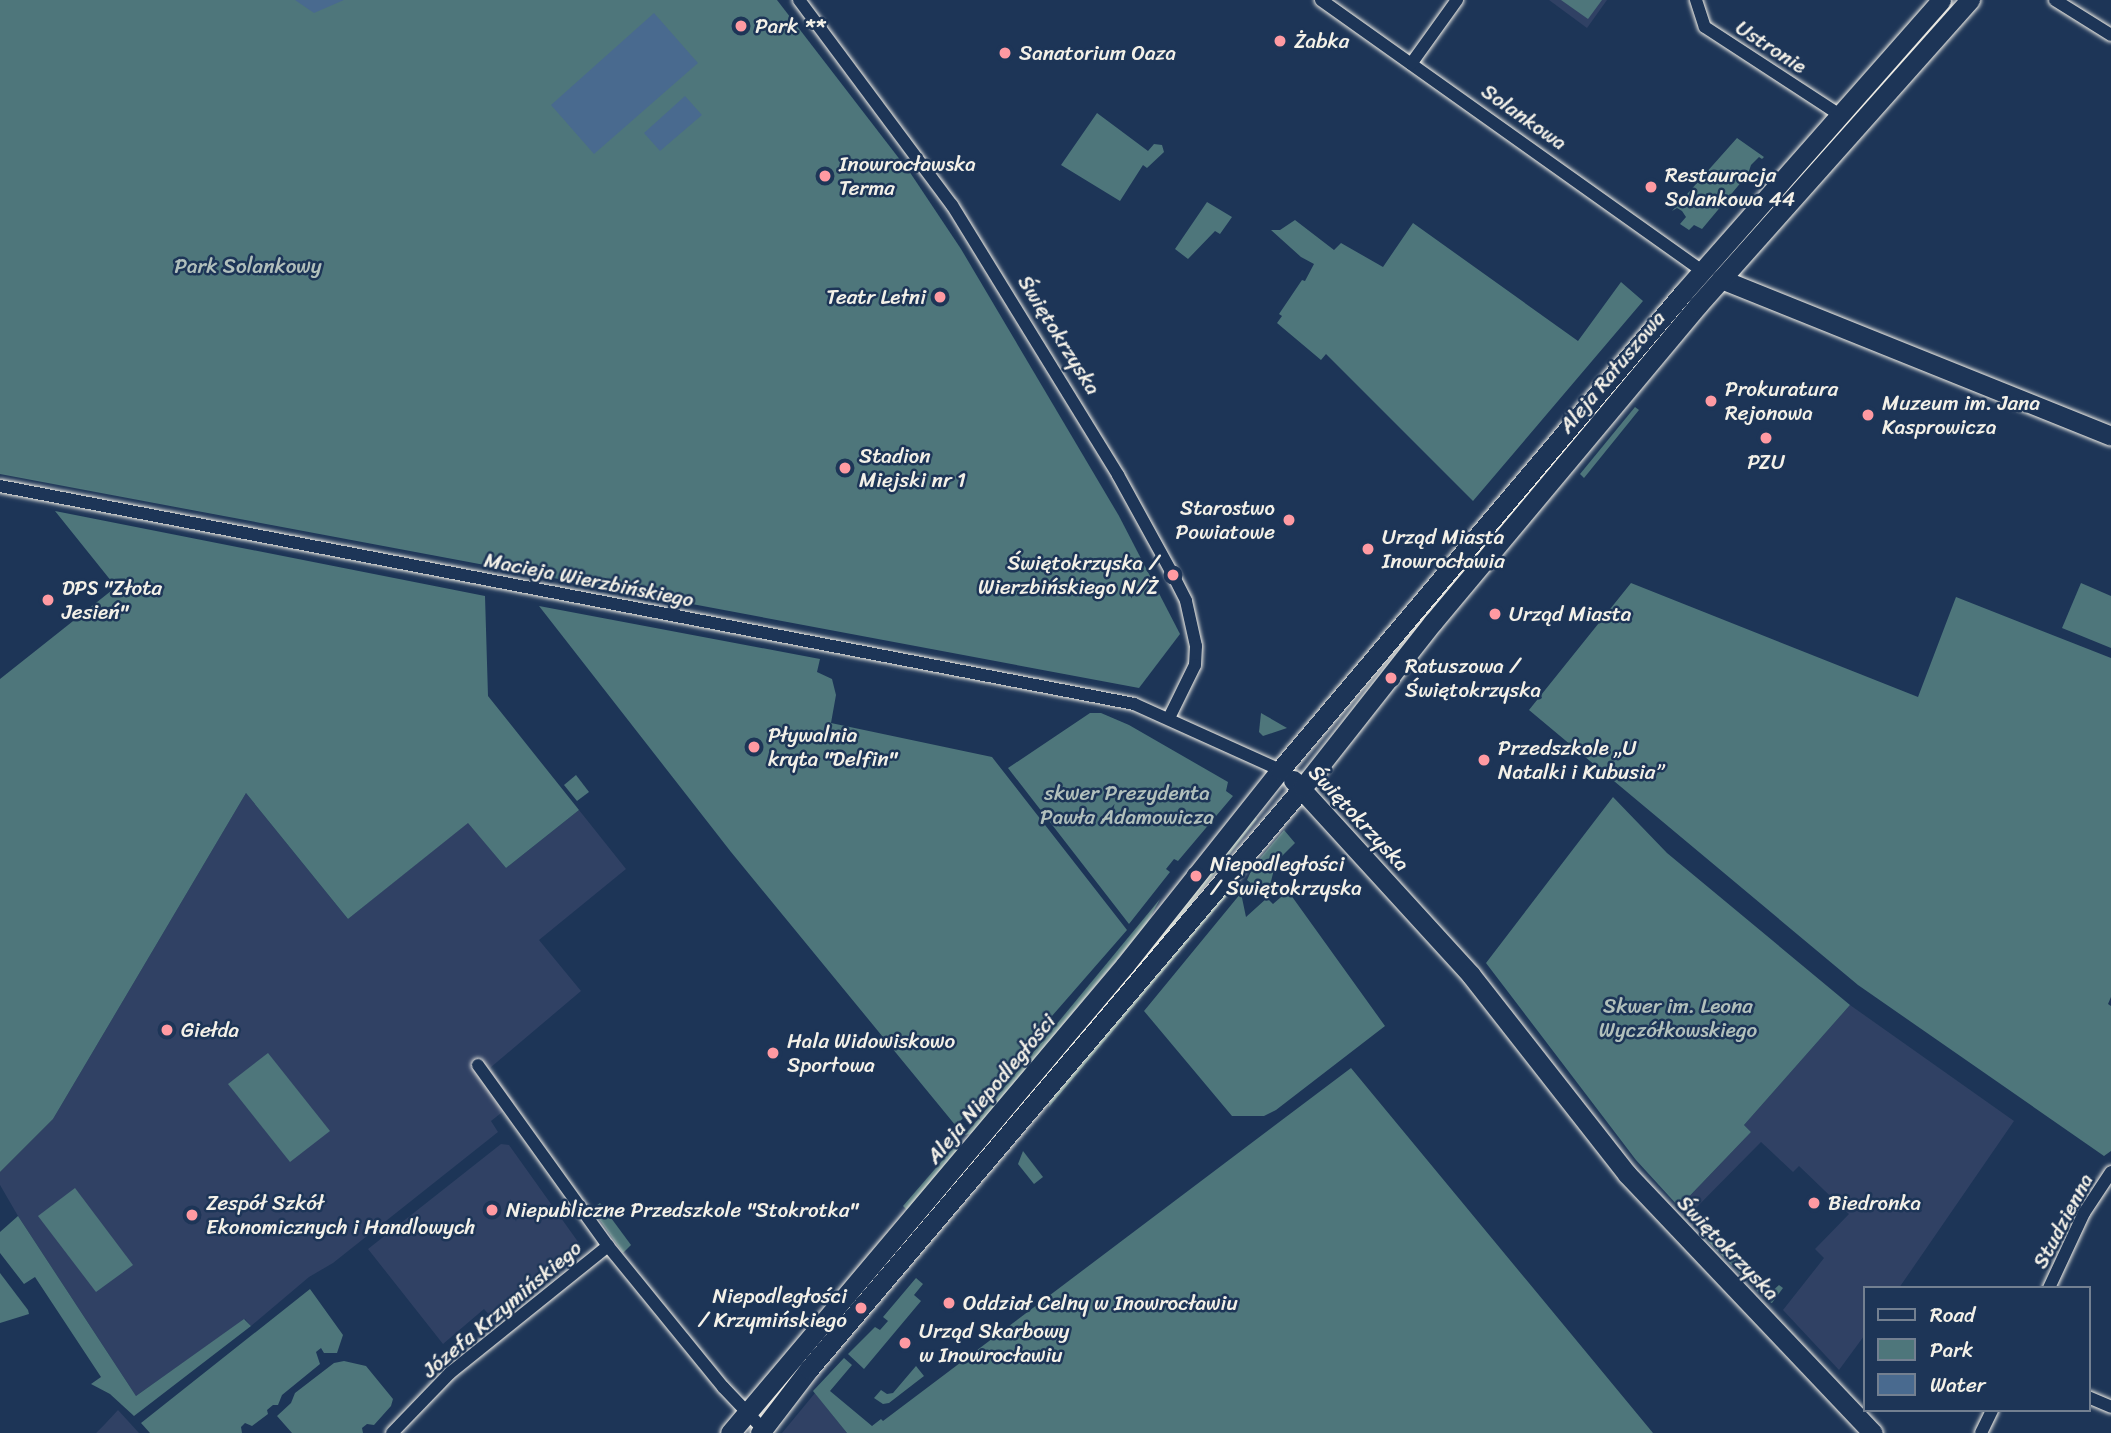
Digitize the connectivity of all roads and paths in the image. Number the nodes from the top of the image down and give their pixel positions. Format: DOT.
graph roads {
  1 [pos="799,0"];
  2 [pos="1321,0"];
  3 [pos="1457,0"];
  4 [pos="1696,0"];
  5 [pos="1941,0"];
  6 [pos="1970,0"];
  7 [pos="2055,0"];
  8 [pos="2111,35"];
  9 [pos="1411,64"];
  10 [pos="1840,115"];
  11 [pos="1702,271"];
  12 [pos="1721,279"];
  13 [pos="2111,436"];
  14 [pos="0,486"];
  15 [pos="1425,616"];
  16 [pos="1169,718"];
  17 [pos="1280,770"];
  18 [pos="1303,787"];
  19 [pos="478,1065"];
  20 [pos="2111,1172"];
  21 [pos="608,1246"];
  22 [pos="2050,1286"];
  23 [pos="2090,1398"];
  24 [pos="2111,1407"];
  25 [pos="1991,1412"];
  26 [pos="746,1413"];
  27 [pos="761,1431"];
  28 [pos="392,1433"];
  29 [pos="730,1433"];
  30 [pos="1873,1433"];
  31 [pos="1981,1433"];
  1 -- 16 [label="street, Świętokrzyska"];
  2 -- 9 [label="street, Solankowa"];
  3 -- 9 [label="street"];
  4 -- 10 [label="street, Ustronie"];
  5 -- 10 [label="street, Aleja Ratuszowa"];
  6 -- 12 [label="street, Aleja Ratuszowa"];
  7 -- 8 [label="street"];
  9 -- 11 [label="street, Solankowa"];
  10 -- 11 [label="street, Aleja Ratuszowa"];
  11 -- 15 [label="street, Aleja Ratuszowa"];
  12 -- 13 [label="street"];
  12 -- 15 [label="street, Aleja Ratuszowa"];
  14 -- 16 [label="street, Macieja Wierzbińskiego"];
  15 -- 17 [label="street, Aleja Ratuszowa"];
  15 -- 18 [label="street, Aleja Ratuszowa"];
  16 -- 17 [label="street, Świętokrzyska"];
  17 -- 18 [label="street, Świętokrzyska"];
  17 -- 26 [label="street, Aleja Niepodległości"];
  18 -- 27 [label="street, Aleja Niepodległości"];
  18 -- 30 [label="street, Świętokrzyska"];
  19 -- 21 [label="street, Józefa Krzymińskiego"];
  20 -- 22 [label="street, Studzienna"];
  21 -- 26 [label="street, Józefa Krzymińskiego"];
  21 -- 28 [label="street, Józefa Krzymińskiego"];
  23 -- 24 [label="street"];
  25 -- 31 [label="street"];
  26 -- 27 [label="street, Józefa Krzymińskiego"];
  26 -- 29 [label="street, Aleja Niepodległości"];
}
